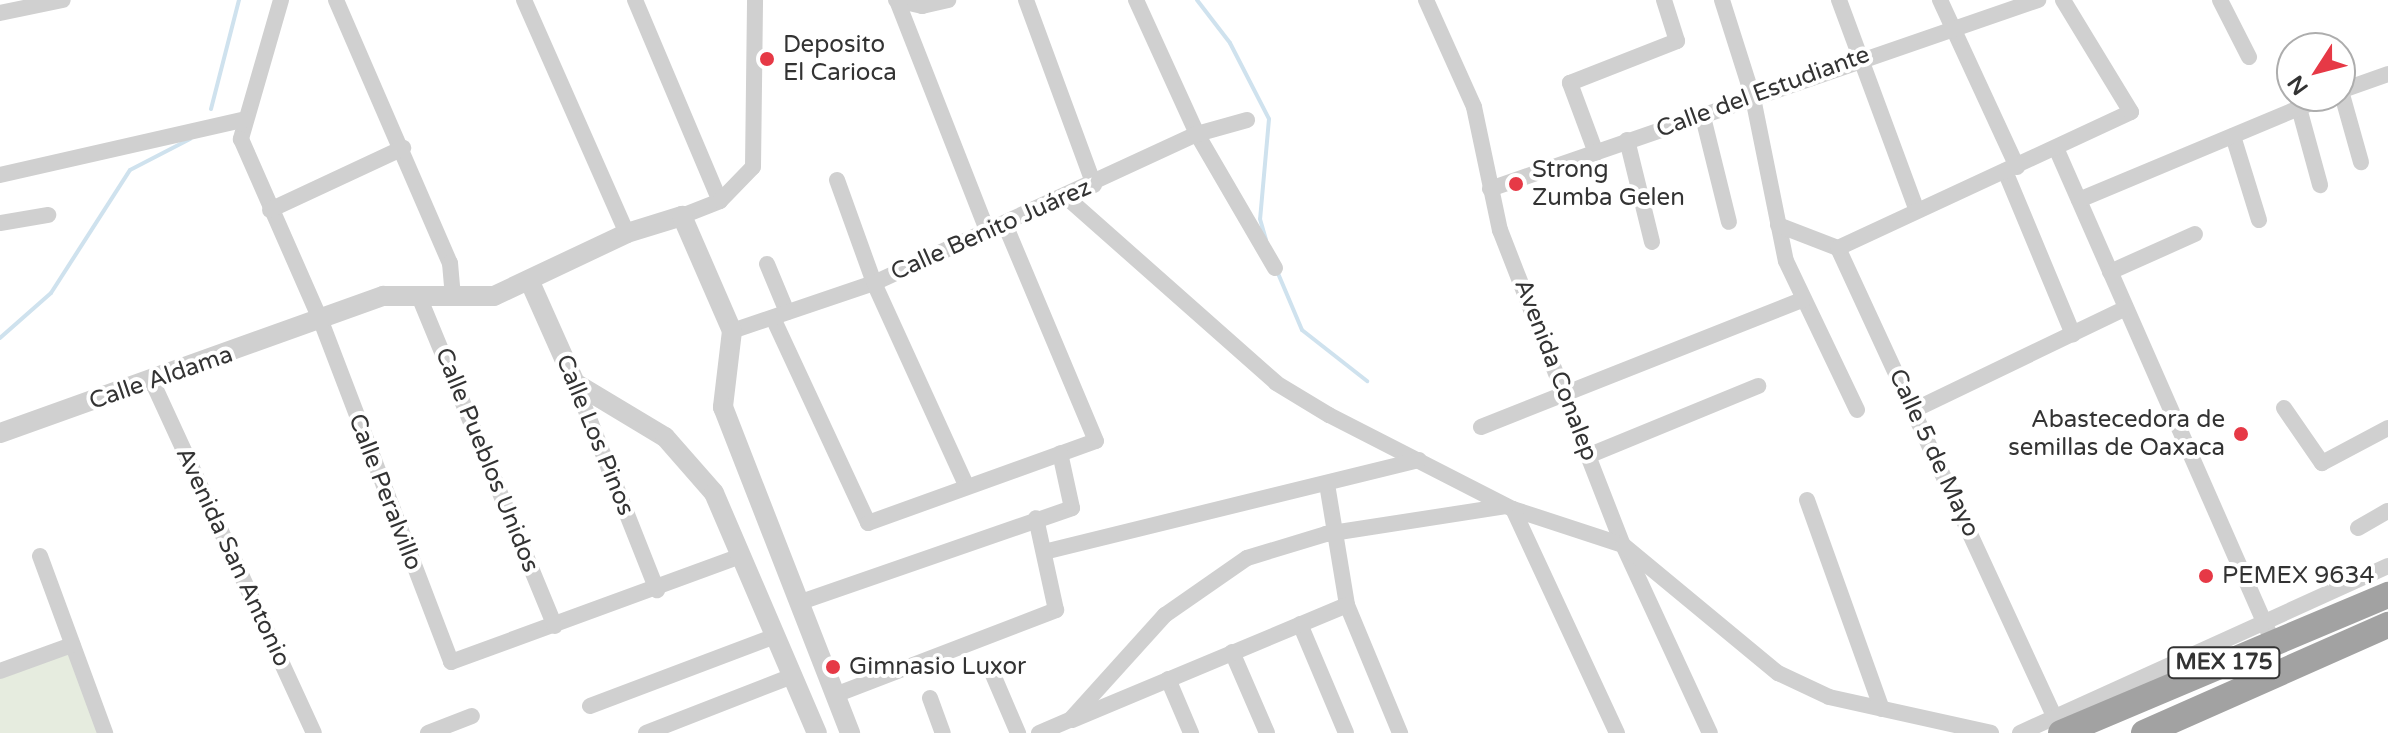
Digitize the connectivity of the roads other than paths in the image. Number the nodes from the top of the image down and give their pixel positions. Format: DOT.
graph roads {
  1 [pos="63,0"];
  2 [pos="281,0"];
  3 [pos="336,0"];
  4 [pos="524,0"];
  5 [pos="635,0"];
  6 [pos="755,0"];
  7 [pos="948,0"];
  8 [pos="1026,0"];
  9 [pos="1136,0"];
  10 [pos="1426,0"];
  11 [pos="1664,0"];
  12 [pos="1722,0"];
  13 [pos="1839,0"];
  14 [pos="1940,0"];
  15 [pos="2038,0"];
  16 [pos="2063,0"];
  17 [pos="2220,0"];
  18 [pos="897,2"];
  19 [pos="1992,7"];
  20 [pos="0,13"];
  21 [pos="1953,26"];
  22 [pos="1860,56"];
  23 [pos="2249,57"];
  24 [pos="2388,74"];
  25 [pos="2356,86"];
  26 [pos="1753,98"];
  27 [pos="2290,112"];
  28 [pos="2300,112"];
  29 [pos="2343,112"];
  30 [pos="1703,117"];
  31 [pos="246,119"];
  32 [pos="1247,120"];
  33 [pos="1197,134"];
  34 [pos="2233,136"];
  35 [pos="1627,140"];
  36 [pos="403,148"];
  37 [pos="2056,148"];
  38 [pos="1596,153"];
  39 [pos="2361,162"];
  40 [pos="2011,169"];
  41 [pos="0,175"];
  42 [pos="837,180"];
  43 [pos="1094,185"];
  44 [pos="2320,185"];
  45 [pos="1490,189"];
  46 [pos="1065,196"];
  47 [pos="2079,200"];
  48 [pos="720,201"];
  49 [pos="1916,208"];
  50 [pos="270,210"];
  51 [pos="48,215"];
  52 [pos="682,216"];
  53 [pos="2259,220"];
  54 [pos="1729,222"];
  55 [pos="0,223"];
  56 [pos="1005,224"];
  57 [pos="1778,225"];
  58 [pos="986,227"];
  59 [pos="627,233"];
  60 [pos="2195,234"];
  61 [pos="1652,242"];
  62 [pos="1838,248"];
  63 [pos="767,264"];
  64 [pos="1275,268"];
  65 [pos="2110,272"];
  66 [pos="530,282"];
  67 [pos="874,283"];
  68 [pos="418,294"];
  69 [pos="453,297"];
  70 [pos="1804,299"];
  71 [pos="2126,308"];
  72 [pos="780,315"];
  73 [pos="321,321"];
  74 [pos="732,331"];
  75 [pos="2073,334"];
  76 [pos="152,381"];
  77 [pos="575,383"];
  78 [pos="1758,386"];
  79 [pos="1566,393"];
  80 [pos="2284,408"];
  81 [pos="1857,410"];
  82 [pos="1914,410"];
  83 [pos="1481,427"];
  84 [pos="2388,428"];
  85 [pos="0,433"];
  86 [pos="1060,453"];
  87 [pos="1590,455"];
  88 [pos="1419,460"];
  89 [pos="749,479"];
  90 [pos="1327,484"];
  91 [pos="967,487"];
  92 [pos="714,493"];
  93 [pos="1807,500"];
  94 [pos="1510,507"];
  95 [pos="2388,511"];
  96 [pos="1036,518"];
  97 [pos="2358,528"];
  98 [pos="1333,533"];
  99 [pos="1623,545"];
  100 [pos="1044,552"];
  101 [pos="40,556"];
  102 [pos="741,556"];
  103 [pos="2388,566"];
  104 [pos="657,590"];
  105 [pos="2388,595"];
  106 [pos="798,603"];
  107 [pos="1347,605"];
  108 [pos="1300,624"];
  109 [pos="2388,625"];
  110 [pos="555,626"];
  111 [pos="2269,632"];
  112 [pos="775,636"];
  113 [pos="72,645"];
  114 [pos="1232,652"];
  115 [pos="991,670"];
  116 [pos="0,671"];
  117 [pos="792,676"];
  118 [pos="1168,679"];
  119 [pos="835,695"];
  120 [pos="930,698"];
  121 [pos="590,706"];
  122 [pos="1882,709"];
  123 [pos="472,716"];
  124 [pos="1070,720"];
  125 [pos="2058,725"];
  126 [pos="105,733"];
  127 [pos="314,733"];
  128 [pos="428,733"];
  129 [pos="646,733"];
  130 [pos="817,733"];
  131 [pos="850,733"];
  132 [pos="943,733"];
  133 [pos="1018,733"];
  134 [pos="1039,733"];
  135 [pos="1191,733"];
  136 [pos="1267,733"];
  137 [pos="1346,733"];
  138 [pos="1400,733"];
  139 [pos="1617,733"];
  140 [pos="1710,733"];
  141 [pos="1991,733"];
  142 [pos="2020,733"];
  143 [pos="2144,733"];
  1 -- 20 [label="street"];
  2 -- 31 [label="street, Calle Peralvillo"];
  3 -- 36 [label="street"];
  4 -- 59 [label="street"];
  5 -- 48 [label="street"];
  6 -- 48 [label="street"];
  7 -- 18 [label="street"];
  8 -- 43 [label="street"];
  9 -- 33 [label="street"];
  10 -- 45 [label="street, Avenida Conalep"];
  11 -- 38 [label="street"];
  12 -- 26 [label="street"];
  13 -- 22 [label="street"];
  14 -- 21 [label="street"];
  15 -- 19 [label="street, Calle del Estudiante"];
  16 -- 37 [label="street"];
  17 -- 23 [label="street"];
  18 -- 58 [label="street"];
  19 -- 21 [label="street, Calle del Estudiante"];
  21 -- 22 [label="street, Calle del Estudiante"];
  21 -- 40 [label="street"];
  22 -- 26 [label="street, Calle del Estudiante"];
  22 -- 49 [label="street"];
  24 -- 25 [label="street"];
  26 -- 30 [label="street, Calle del Estudiante"];
  26 -- 57 [label="street"];
  27 -- 34 [label="street"];
  28 -- 44 [label="street"];
  29 -- 39 [label="street"];
  30 -- 35 [label="street, Calle del Estudiante"];
  30 -- 54 [label="street"];
  31 -- 41 [label="street"];
  31 -- 50 [label="street, Calle Peralvillo"];
  32 -- 33 [label="street, Calle Benito Juárez"];
  33 -- 43 [label="street, Calle Benito Juárez"];
  33 -- 64 [label="street"];
  34 -- 47 [label="street"];
  34 -- 53 [label="street"];
  35 -- 38 [label="street, Calle del Estudiante"];
  35 -- 61 [label="street"];
  36 -- 50 [label="street"];
  36 -- 69 [label="street"];
  37 -- 40 [label="street"];
  37 -- 47 [label="street"];
  38 -- 45 [label="street, Calle del Estudiante"];
  40 -- 49 [label="street"];
  40 -- 75 [label="street"];
  42 -- 67 [label="street"];
  43 -- 46 [label="street, Calle Benito Juárez"];
  45 -- 79 [label="street, Avenida Conalep"];
  46 -- 56 [label="street, Calle Benito Juárez"];
  46 -- 88 [label="street"];
  47 -- 65 [label="street"];
  48 -- 52 [label="street"];
  49 -- 62 [label="street"];
  50 -- 73 [label="street, Calle Peralvillo"];
  51 -- 55 [label="street"];
  52 -- 59 [label="street, Calle Aldama"];
  52 -- 74 [label="street"];
  56 -- 58 [label="street, Calle Benito Juárez"];
  56 -- 86 [label="street"];
  57 -- 62 [label="street"];
  57 -- 70 [label="street"];
  58 -- 67 [label="street, Calle Benito Juárez"];
  59 -- 66 [label="street, Calle Aldama"];
  60 -- 65 [label="street"];
  62 -- 82 [label="street, Calle 5 de Mayo"];
  63 -- 72 [label="street"];
  65 -- 71 [label="street"];
  66 -- 69 [label="street, Calle Aldama"];
  66 -- 77 [label="street, Calle Los Pinos"];
  67 -- 72 [label="street, Calle Benito Juárez"];
  67 -- 91 [label="street"];
  68 -- 69 [label="street, Calle Aldama"];
  68 -- 73 [label="street, Calle Aldama"];
  68 -- 110 [label="street, Calle Pueblos Unidos"];
  70 -- 79 [label="street"];
  70 -- 81 [label="street"];
  71 -- 75 [label="street"];
  71 -- 111 [label="street"];
  72 -- 74 [label="street, Calle Benito Juárez"];
  72 -- 91 [label="street"];
  73 -- 76 [label="street, Calle Aldama"];
  73 -- 110 [label="street, Calle Peralvillo"];
  74 -- 89 [label="street"];
  75 -- 82 [label="street"];
  76 -- 85 [label="street, Calle Aldama"];
  76 -- 127 [label="street, Avenida San Antonio"];
  77 -- 92 [label="street"];
  77 -- 104 [label="street, Calle Los Pinos"];
  78 -- 87 [label="street"];
  79 -- 83 [label="street"];
  79 -- 87 [label="street, Avenida Conalep"];
  80 -- 84 [label="street"];
  82 -- 125 [label="street, Calle 5 de Mayo"];
  86 -- 91 [label="street"];
  86 -- 96 [label="street"];
  87 -- 99 [label="street, Avenida Conalep"];
  88 -- 90 [label="street"];
  88 -- 94 [label="street"];
  89 -- 92 [label="street"];
  89 -- 106 [label="street"];
  90 -- 98 [label="street"];
  90 -- 100 [label="street"];
  92 -- 102 [label="street"];
  93 -- 122 [label="street"];
  94 -- 98 [label="street"];
  94 -- 99 [label="street"];
  94 -- 139 [label="street"];
  95 -- 97 [label="street"];
  96 -- 100 [label="street"];
  96 -- 106 [label="street"];
  98 -- 107 [label="street"];
  98 -- 124 [label="street"];
  99 -- 122 [label="street"];
  99 -- 140 [label="street, Avenida Conalep"];
  100 -- 119 [label="street"];
  101 -- 113 [label="street"];
  102 -- 104 [label="street"];
  102 -- 112 [label="street"];
  103 -- 111 [label="street"];
  104 -- 110 [label="street"];
  105 -- 111 [label="highway, MEX 175"];
  106 -- 119 [label="street"];
  107 -- 108 [label="street"];
  107 -- 138 [label="street"];
  108 -- 114 [label="street"];
  108 -- 137 [label="street"];
  109 -- 143 [label="highway, MEX 175"];
  111 -- 125 [label="highway, MEX 175"];
  112 -- 117 [label="street"];
  112 -- 121 [label="street"];
  113 -- 116 [label="street"];
  113 -- 126 [label="street"];
  114 -- 118 [label="street"];
  114 -- 136 [label="street"];
  115 -- 133 [label="street"];
  117 -- 129 [label="street"];
  117 -- 130 [label="street"];
  118 -- 124 [label="street"];
  118 -- 135 [label="street"];
  119 -- 131 [label="street"];
  120 -- 132 [label="street"];
  122 -- 141 [label="street"];
  123 -- 128 [label="street"];
  124 -- 134 [label="street"];
  125 -- 142 [label="street"];
}
